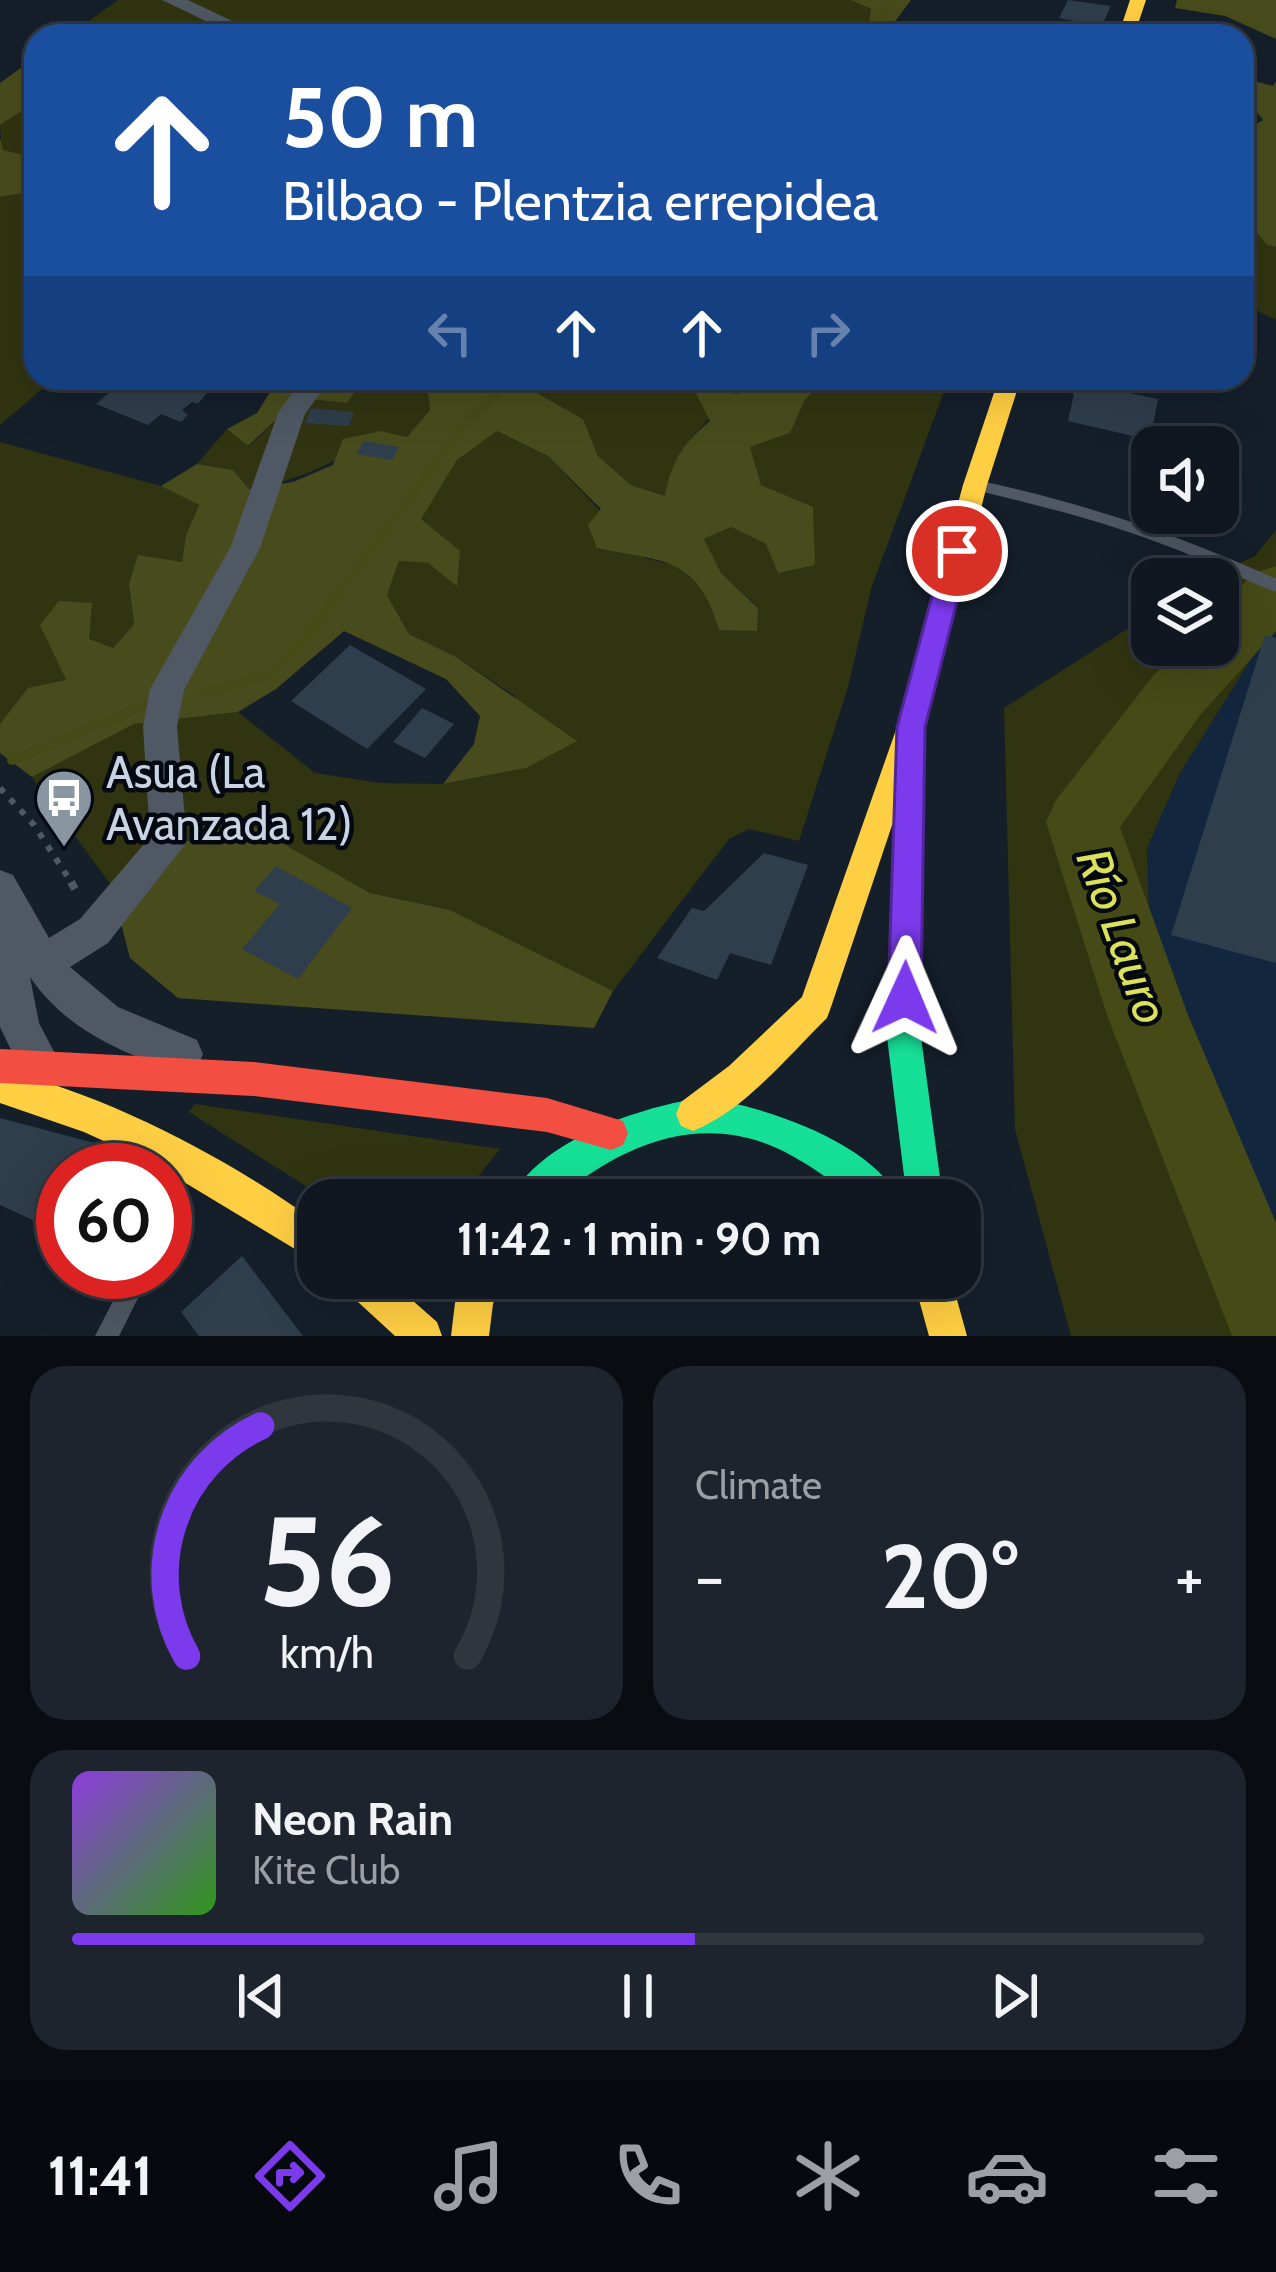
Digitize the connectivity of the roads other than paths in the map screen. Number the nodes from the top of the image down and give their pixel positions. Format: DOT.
graph roads {
  1 [pos="172,0"];
  2 [pos="227,24"];
  3 [pos="308,390"];
  4 [pos="1006,390"];
  5 [pos="975,484"];
  6 [pos="1276,586"];
  7 [pos="911,727"];
  8 [pos="1,888"];
  9 [pos="0,911"];
  10 [pos="0,922"];
  11 [pos="44,962"];
  12 [pos="21,1067"];
  13 [pos="253,1079"];
  14 [pos="0,1086"];
  15 [pos="694,1114"];
  16 [pos="89,1115"];
  17 [pos="611,1133"];
  18 [pos="546,1179"];
  19 [pos="863,1179"];
  20 [pos="923,1179"];
  21 [pos="297,1230"];
  22 [pos="126,1299"];
  23 [pos="382,1299"];
  24 [pos="476,1299"];
  25 [pos="939,1299"];
  26 [pos="107,1336"];
  27 [pos="423,1336"];
  28 [pos="470,1336"];
  29 [pos="948,1336"];
  1 -- 2 [label="street"];
  3 -- 11 [label="street"];
  4 -- 5 [label="main road"];
  5 -- 6 [label="lane"];
  5 -- 7 [label="main road"];
  7 -- 15 [label="main road"];
  7 -- 20 [label="main road"];
  8 -- 9 [label="street"];
  8 -- 11 [label="street"];
  10 -- 12 [label="street"];
  11 -- 13 [label="street"];
  12 -- 13 [label="main road"];
  12 -- 16 [label="street"];
  13 -- 17 [label="main road"];
  14 -- 16 [label="main road"];
  15 -- 17 [label="main road"];
  15 -- 19 [label="main road"];
  16 -- 21 [label="main road"];
  17 -- 18 [label="main road"];
  22 -- 26 [label="lane"];
  23 -- 27 [label="main road"];
  24 -- 28 [label="main road"];
  25 -- 29 [label="main road"];
}
